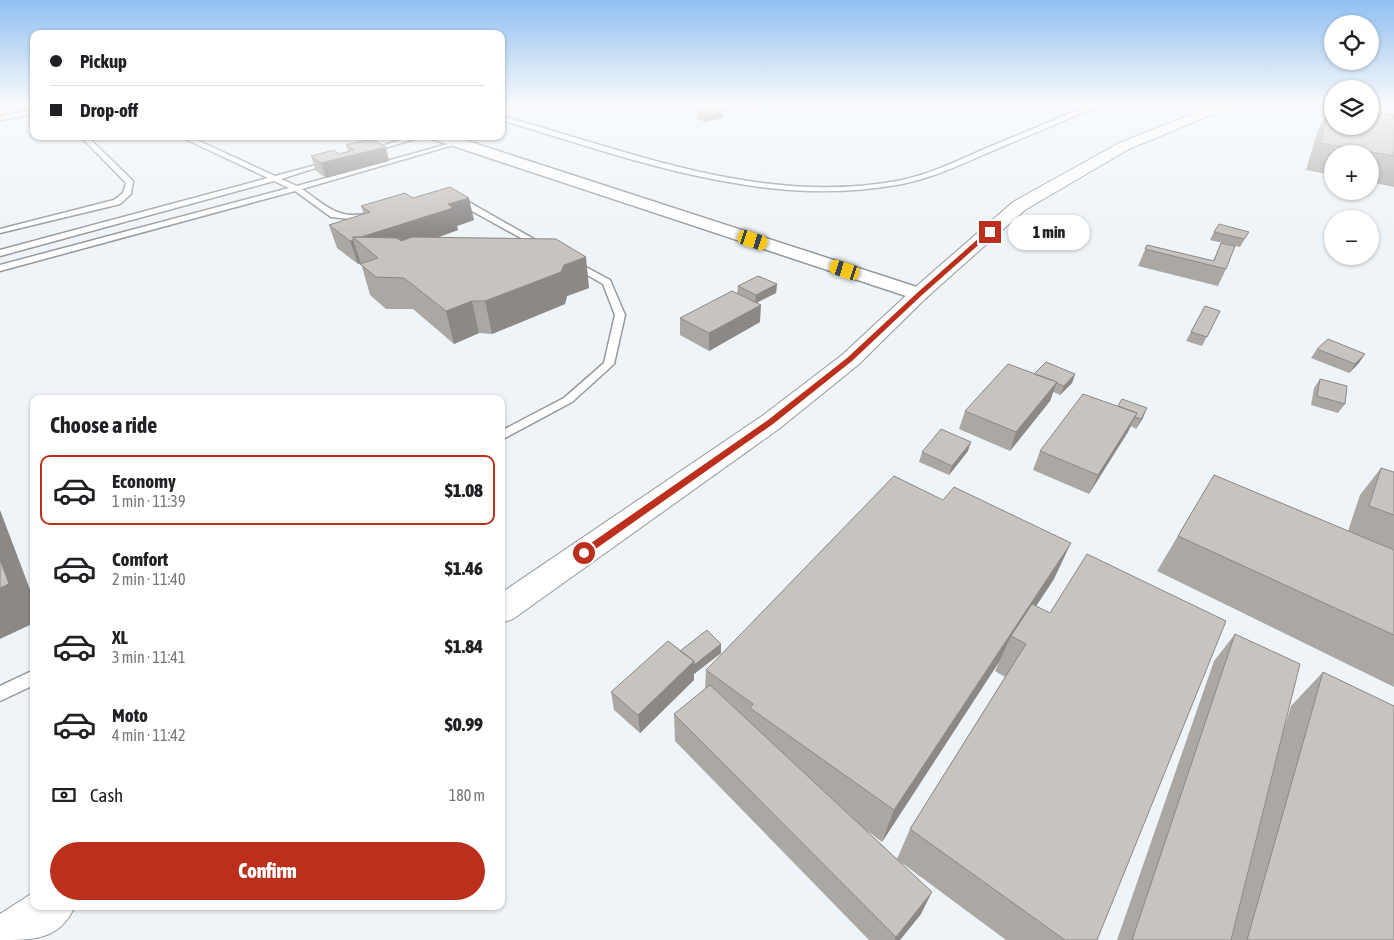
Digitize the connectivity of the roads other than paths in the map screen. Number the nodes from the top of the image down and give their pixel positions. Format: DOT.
graph roads {
  1 [pos="94,147"];
  2 [pos="206,147"];
  3 [pos="384,147"];
  4 [pos="444,147"];
  5 [pos="469,147"];
  6 [pos="601,147"];
  7 [pos="998,147"];
  8 [pos="1122,147"];
  9 [pos="366,152"];
  10 [pos="338,160"];
  11 [pos="274,178"];
  12 [pos="297,189"];
  13 [pos="451,195"];
  14 [pos="376,212"];
  15 [pos="0,231"];
  16 [pos="546,248"];
  17 [pos="0,253"];
  18 [pos="564,258"];
  19 [pos="0,268"];
  20 [pos="919,294"];
  21 [pos="505,434"];
  22 [pos="505,607"];
  23 [pos="30,678"];
  24 [pos="0,694"];
  25 [pos="47,910"];
  26 [pos="0,940"];
  1 -- 15 [label="lane"];
  2 -- 11 [label="lane"];
  3 -- 9 [label="lane"];
  4 -- 12 [label="lane"];
  5 -- 20 [label="street"];
  6 -- 7 [label="lane"];
  8 -- 20 [label="main road"];
  10 -- 11 [label="lane"];
  11 -- 12 [label="lane"];
  11 -- 17 [label="lane"];
  12 -- 14 [label="lane"];
  12 -- 19 [label="lane"];
  13 -- 16 [label="lane"];
  18 -- 21 [label="lane"];
  20 -- 22 [label="main road"];
  23 -- 24 [label="lane"];
  25 -- 26 [label="main road"];
}
